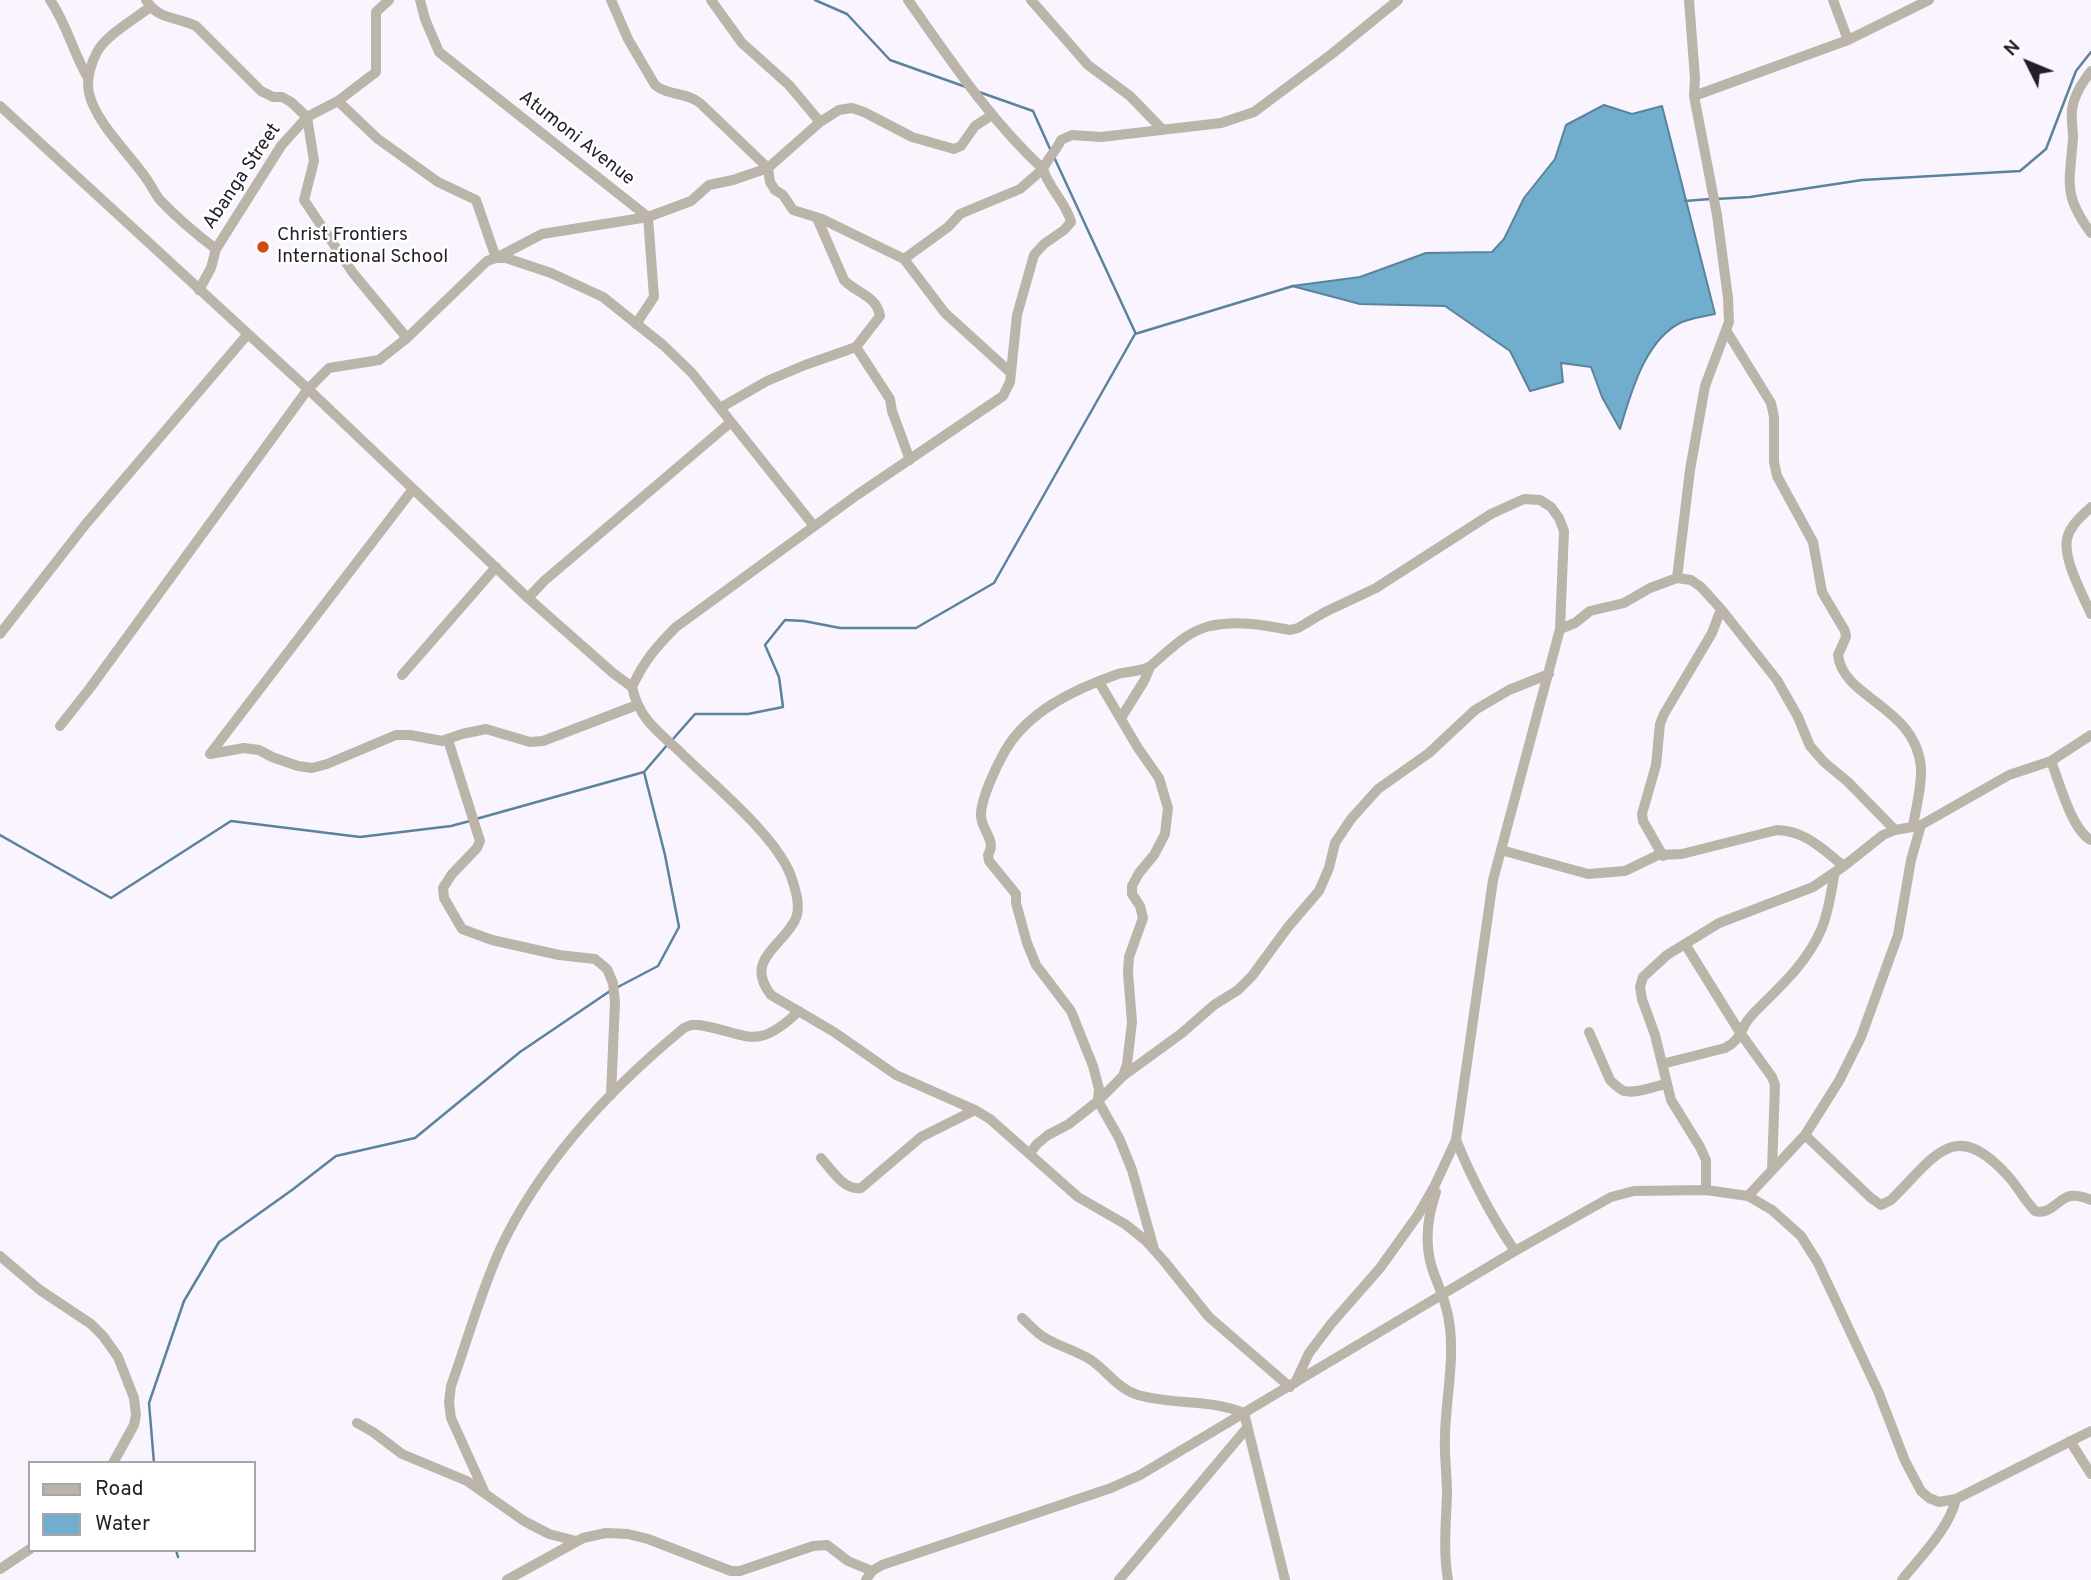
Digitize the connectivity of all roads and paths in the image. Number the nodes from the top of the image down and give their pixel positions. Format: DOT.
graph roads {
  1 [pos="50,0"];
  2 [pos="390,0"];
  3 [pos="420,0"];
  4 [pos="611,0"];
  5 [pos="711,0"];
  6 [pos="908,0"];
  7 [pos="1031,0"];
  8 [pos="1398,0"];
  9 [pos="1689,0"];
  10 [pos="1833,0"];
  11 [pos="1929,0"];
  12 [pos="148,4"];
  13 [pos="1848,40"];
  14 [pos="2091,71"];
  15 [pos="88,78"];
  16 [pos="1694,96"];
  17 [pos="338,100"];
  18 [pos="0,106"];
  19 [pos="992,115"];
  20 [pos="307,117"];
  21 [pos="820,122"];
  22 [pos="1163,130"];
  23 [pos="768,168"];
  24 [pos="1043,169"];
  25 [pos="648,217"];
  26 [pos="817,218"];
  27 [pos="2091,233"];
  28 [pos="216,249"];
  29 [pos="496,258"];
  30 [pos="904,259"];
  31 [pos="199,290"];
  32 [pos="636,324"];
  33 [pos="1726,330"];
  34 [pos="247,335"];
  35 [pos="407,338"];
  36 [pos="856,347"];
  37 [pos="1010,372"];
  38 [pos="308,389"];
  39 [pos="720,408"];
  40 [pos="731,422"];
  41 [pos="910,460"];
  42 [pos="413,489"];
  43 [pos="2091,507"];
  44 [pos="814,526"];
  45 [pos="496,567"];
  46 [pos="1678,578"];
  47 [pos="528,598"];
  48 [pos="1721,609"];
  49 [pos="2091,614"];
  50 [pos="1560,629"];
  51 [pos="0,634"];
  52 [pos="1150,667"];
  53 [pos="1549,674"];
  54 [pos="402,675"];
  55 [pos="1099,682"];
  56 [pos="632,687"];
  57 [pos="637,705"];
  58 [pos="1121,718"];
  59 [pos="60,726"];
  60 [pos="2091,735"];
  61 [pos="448,740"];
  62 [pos="2050,761"];
  63 [pos="1917,826"];
  64 [pos="1895,830"];
  65 [pos="2091,840"];
  66 [pos="1501,849"];
  67 [pos="1663,856"];
  68 [pos="1840,869"];
  69 [pos="1685,944"];
  70 [pos="799,1011"];
  71 [pos="1589,1032"];
  72 [pos="1741,1034"];
  73 [pos="1662,1064"];
  74 [pos="1123,1076"];
  75 [pos="1666,1084"];
  76 [pos="611,1095"];
  77 [pos="1098,1101"];
  78 [pos="975,1110"];
  79 [pos="1805,1135"];
  80 [pos="1456,1140"];
  81 [pos="1030,1153"];
  82 [pos="821,1158"];
  83 [pos="1446,1163"];
  84 [pos="1772,1170"];
  85 [pos="1706,1190"];
  86 [pos="1748,1196"];
  87 [pos="2091,1199"];
  88 [pos="1154,1249"];
  89 [pos="1515,1251"];
  90 [pos="0,1256"];
  91 [pos="1443,1294"];
  92 [pos="1022,1318"];
  93 [pos="1293,1385"];
  94 [pos="1244,1413"];
  95 [pos="356,1423"];
  96 [pos="1247,1428"];
  97 [pos="2091,1432"];
  98 [pos="2070,1441"];
  99 [pos="114,1461"];
  100 [pos="2091,1475"];
  101 [pos="484,1491"];
  102 [pos="1956,1499"];
  103 [pos="576,1541"];
  104 [pos="28,1550"];
  105 [pos="0,1569"];
  106 [pos="869,1575"];
  107 [pos="518,1577"];
  108 [pos="507,1580"];
  109 [pos="1119,1580"];
  110 [pos="1284,1580"];
  111 [pos="1448,1580"];
  112 [pos="1902,1580"];
  1 -- 15 [label="street"];
  2 -- 17 [label="street, Abanga Street"];
  3 -- 25 [label="street, Atumoni Avenue"];
  4 -- 23 [label="street"];
  5 -- 21 [label="street"];
  6 -- 19 [label="street"];
  7 -- 22 [label="street"];
  8 -- 22 [label="street"];
  9 -- 16 [label="street"];
  10 -- 13 [label="street"];
  11 -- 13 [label="street"];
  12 -- 15 [label="street"];
  12 -- 20 [label="street"];
  13 -- 16 [label="street"];
  14 -- 27 [label="street"];
  15 -- 28 [label="street"];
  16 -- 33 [label="street"];
  17 -- 20 [label="street, Abanga Street"];
  17 -- 29 [label="street"];
  18 -- 31 [label="street"];
  19 -- 21 [label="street"];
  19 -- 24 [label="street"];
  20 -- 28 [label="street, Abanga Street"];
  20 -- 35 [label="street"];
  21 -- 23 [label="street"];
  22 -- 24 [label="street"];
  23 -- 25 [label="street"];
  23 -- 26 [label="street"];
  24 -- 30 [label="street"];
  24 -- 37 [label="street"];
  25 -- 29 [label="street"];
  25 -- 32 [label="street"];
  26 -- 30 [label="street"];
  26 -- 36 [label="street"];
  28 -- 31 [label="street, Abanga Street"];
  29 -- 32 [label="street"];
  29 -- 35 [label="street"];
  30 -- 37 [label="street"];
  31 -- 34 [label="street"];
  32 -- 39 [label="street"];
  33 -- 46 [label="street"];
  33 -- 63 [label="street"];
  34 -- 38 [label="street"];
  34 -- 51 [label="street"];
  35 -- 38 [label="street"];
  36 -- 39 [label="street"];
  36 -- 41 [label="street"];
  37 -- 41 [label="street"];
  38 -- 42 [label="street"];
  38 -- 59 [label="street"];
  39 -- 40 [label="street"];
  40 -- 44 [label="street"];
  40 -- 47 [label="street"];
  41 -- 44 [label="street"];
  42 -- 45 [label="street"];
  42 -- 61 [label="street"];
  43 -- 49 [label="street"];
  44 -- 56 [label="street"];
  45 -- 47 [label="street"];
  45 -- 54 [label="street"];
  46 -- 48 [label="street"];
  46 -- 50 [label="street"];
  47 -- 56 [label="street"];
  48 -- 64 [label="street"];
  48 -- 67 [label="street"];
  50 -- 52 [label="street"];
  50 -- 53 [label="street"];
  52 -- 55 [label="street"];
  52 -- 58 [label="street"];
  53 -- 66 [label="street"];
  53 -- 74 [label="street"];
  55 -- 58 [label="street"];
  55 -- 77 [label="street"];
  56 -- 57 [label="street"];
  57 -- 61 [label="street"];
  57 -- 70 [label="street"];
  58 -- 74 [label="street"];
  60 -- 62 [label="street"];
  61 -- 76 [label="street"];
  62 -- 63 [label="street"];
  62 -- 65 [label="street"];
  63 -- 64 [label="street"];
  63 -- 79 [label="street"];
  64 -- 68 [label="street"];
  66 -- 67 [label="street"];
  66 -- 80 [label="street"];
  67 -- 68 [label="street"];
  68 -- 69 [label="street"];
  68 -- 72 [label="street"];
  69 -- 72 [label="street"];
  69 -- 73 [label="street"];
  70 -- 76 [label="street"];
  70 -- 78 [label="street"];
  71 -- 75 [label="street"];
  72 -- 73 [label="street"];
  72 -- 84 [label="street"];
  73 -- 75 [label="street"];
  74 -- 77 [label="street"];
  75 -- 85 [label="street"];
  76 -- 101 [label="street"];
  77 -- 81 [label="street"];
  77 -- 88 [label="street"];
  78 -- 81 [label="street"];
  78 -- 82 [label="street"];
  79 -- 84 [label="street"];
  79 -- 87 [label="street"];
  80 -- 83 [label="street"];
  80 -- 89 [label="street"];
  81 -- 88 [label="street"];
  83 -- 91 [label="street"];
  83 -- 93 [label="street"];
  84 -- 86 [label="street"];
  85 -- 86 [label="street"];
  85 -- 89 [label="street"];
  86 -- 102 [label="street"];
  88 -- 93 [label="street"];
  89 -- 91 [label="street"];
  90 -- 99 [label="street"];
  91 -- 93 [label="street"];
  91 -- 111 [label="street"];
  92 -- 94 [label="street"];
  93 -- 94 [label="street"];
  94 -- 96 [label="street"];
  94 -- 106 [label="street"];
  95 -- 101 [label="street"];
  96 -- 109 [label="street"];
  96 -- 110 [label="street"];
  97 -- 98 [label="street"];
  98 -- 100 [label="street"];
  98 -- 102 [label="street"];
  101 -- 103 [label="street"];
  102 -- 112 [label="street"];
  103 -- 106 [label="street"];
  103 -- 107 [label="street"];
  104 -- 105 [label="street"];
  107 -- 108 [label="street"];
}
